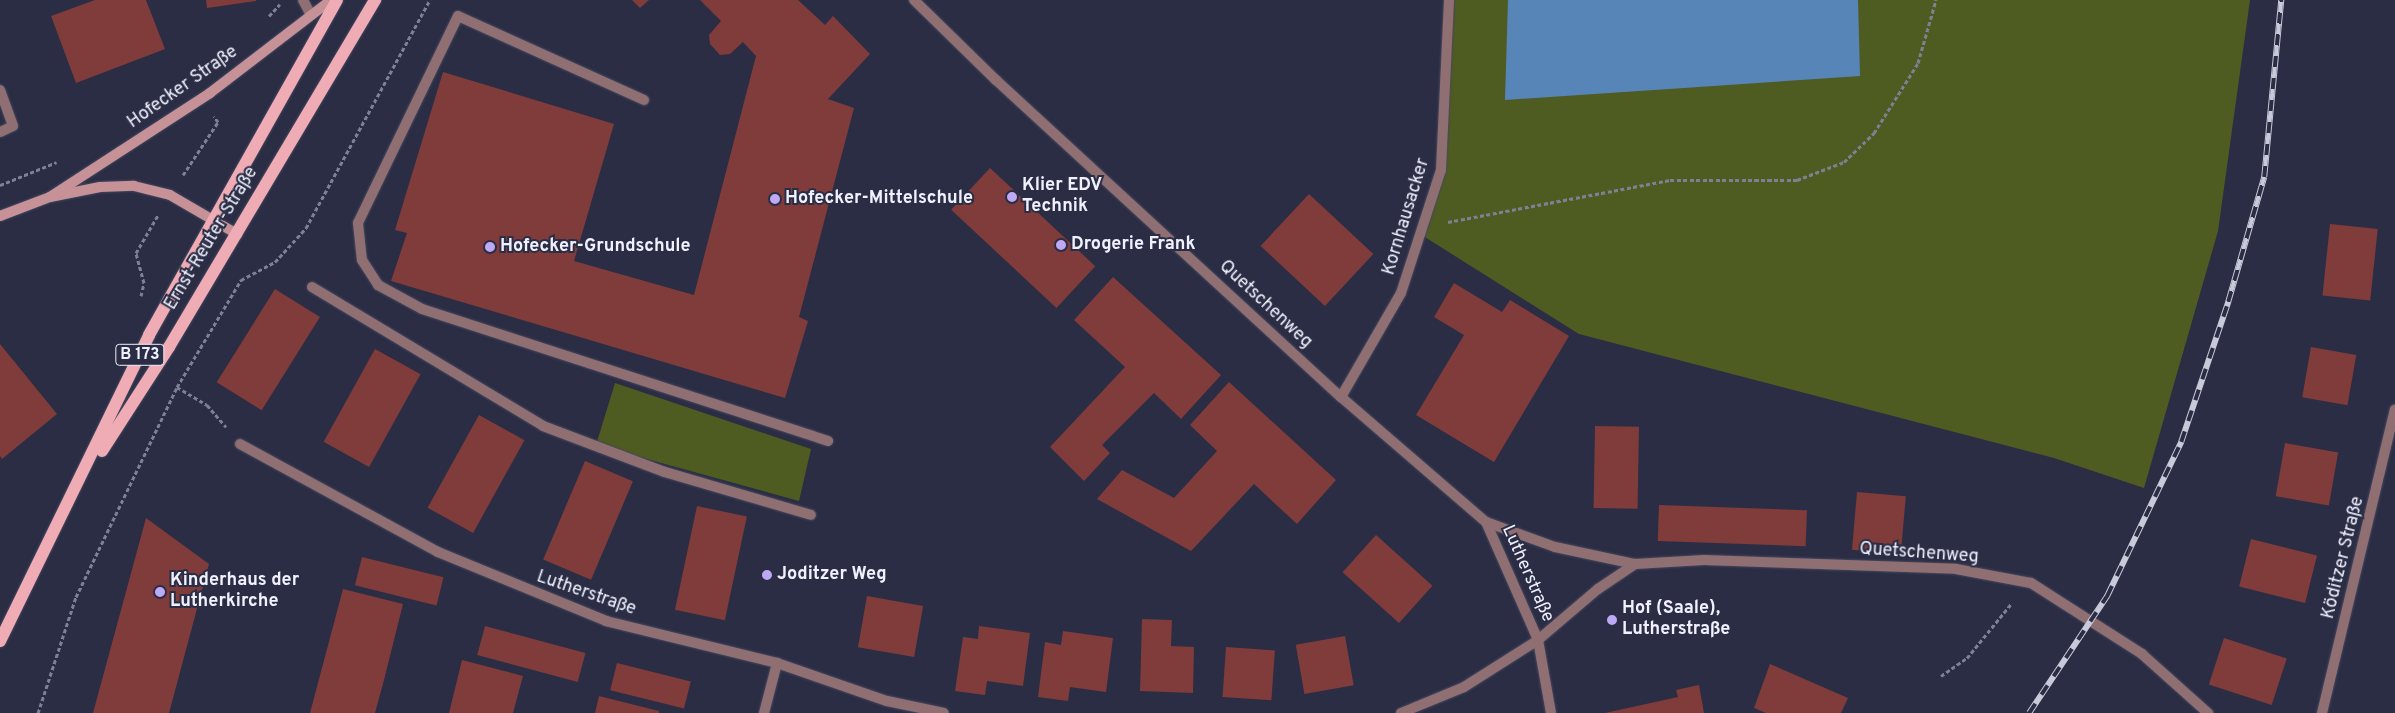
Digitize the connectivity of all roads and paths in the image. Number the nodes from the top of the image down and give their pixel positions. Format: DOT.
graph roads {
  1 [pos="303,0"];
  2 [pos="331,0"];
  3 [pos="337,0"];
  4 [pos="375,0"];
  5 [pos="430,0"];
  6 [pos="914,0"];
  7 [pos="1450,0"];
  8 [pos="1936,0"];
  9 [pos="311,15"];
  10 [pos="0,90"];
  11 [pos="202,98"];
  12 [pos="644,100"];
  13 [pos="0,132"];
  14 [pos="170,195"];
  15 [pos="50,197"];
  16 [pos="0,216"];
  17 [pos="213,220"];
  18 [pos="1423,227"];
  19 [pos="237,234"];
  20 [pos="312,288"];
  21 [pos="159,318"];
  22 [pos="180,329"];
  23 [pos="204,341"];
  24 [pos="177,387"];
  25 [pos="1341,397"];
  26 [pos="2395,410"];
  27 [pos="828,441"];
  28 [pos="240,444"];
  29 [pos="74,493"];
  30 [pos="811,515"];
  31 [pos="1486,522"];
  32 [pos="1704,560"];
  33 [pos="1635,564"];
  34 [pos="2031,583"];
  35 [pos="1538,640"];
  36 [pos="0,641"];
  37 [pos="777,663"];
  38 [pos="1941,676"];
  39 [pos="38,713"];
  40 [pos="764,713"];
  41 [pos="944,713"];
  42 [pos="1401,713"];
  43 [pos="1551,713"];
  44 [pos="2208,713"];
  45 [pos="2322,713"];
  1 -- 9 [label="street"];
  2 -- 9 [label="main road, Hofecker Straße"];
  3 -- 17 [label="main road, Ernst-Reuter-Straße / B 173"];
  4 -- 19 [label="main road, Ernst-Reuter-Straße / B 173"];
  5 -- 23 [label="path"];
  6 -- 25 [label="street, Quetschenweg"];
  7 -- 18 [label="street, Kornhausacker"];
  8 -- 18 [label="path"];
  9 -- 11 [label="main road, Hofecker Straße"];
  10 -- 13 [label="street"];
  11 -- 14 [label="path"];
  11 -- 15 [label="main road, Hofecker Straße"];
  12 -- 27 [label="street"];
  14 -- 15 [label="main road, Hofecker Straße"];
  14 -- 17 [label="main road, Hofecker Straße"];
  14 -- 21 [label="path"];
  15 -- 16 [label="main road, Hofecker Straße"];
  17 -- 19 [label="main road, Hofecker Straße"];
  17 -- 21 [label="main road, Ernst-Reuter-Straße / B 173"];
  18 -- 25 [label="street, Kornhausacker"];
  19 -- 22 [label="main road, Ernst-Reuter-Straße / B 173"];
  20 -- 30 [label="street"];
  21 -- 29 [label="main road, Ernst-Reuter-Straße / B 173"];
  22 -- 23 [label="path"];
  22 -- 29 [label="main road, Ernst-Reuter-Straße / B 173"];
  23 -- 24 [label="path"];
  24 -- 28 [label="path"];
  24 -- 39 [label="path"];
  25 -- 31 [label="street, Quetschenweg"];
  26 -- 45 [label="street, Köditzer Straße"];
  28 -- 37 [label="street, Lutherstraße"];
  29 -- 36 [label="main road, Ernst-Reuter-Straße / B 173"];
  31 -- 33 [label="street, Quetschenweg"];
  31 -- 35 [label="street, Lutherstraße"];
  32 -- 33 [label="street, Lutherstraße"];
  32 -- 34 [label="street, Quetschenweg"];
  33 -- 35 [label="street, Lutherstraße"];
  34 -- 38 [label="path"];
  34 -- 44 [label="street, Quetschenweg"];
  35 -- 42 [label="street, Lutherstraße"];
  35 -- 43 [label="street, Lutherstraße"];
  37 -- 40 [label="street"];
  37 -- 41 [label="street, Lutherstraße"];
}
